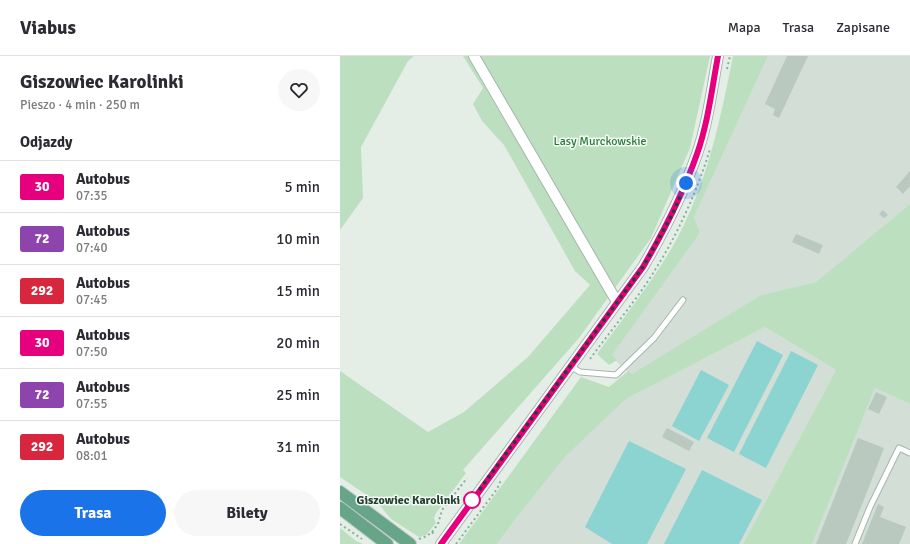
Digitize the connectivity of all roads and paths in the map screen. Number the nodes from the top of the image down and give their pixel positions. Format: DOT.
graph roads {
  1 [pos="474,56"];
  2 [pos="718,56"];
  3 [pos="683,300"];
  4 [pos="617,302"];
  5 [pos="570,366"];
  6 [pos="910,453"];
  7 [pos="467,478"];
  8 [pos="340,492"];
  9 [pos="340,508"];
  10 [pos="432,532"];
  11 [pos="413,541"];
  12 [pos="442,543"];
  13 [pos="387,544"];
  14 [pos="855,544"];
  1 -- 4 [label="street"];
  2 -- 4 [label="street"];
  3 -- 5 [label="lane"];
  4 -- 5 [label="street"];
  5 -- 12 [label="street"];
  6 -- 14 [label="lane"];
  7 -- 10 [label="path"];
  8 -- 11 [label="main road"];
  9 -- 13 [label="main road"];
  10 -- 11 [label="path"];
  10 -- 12 [label="path"];
}
